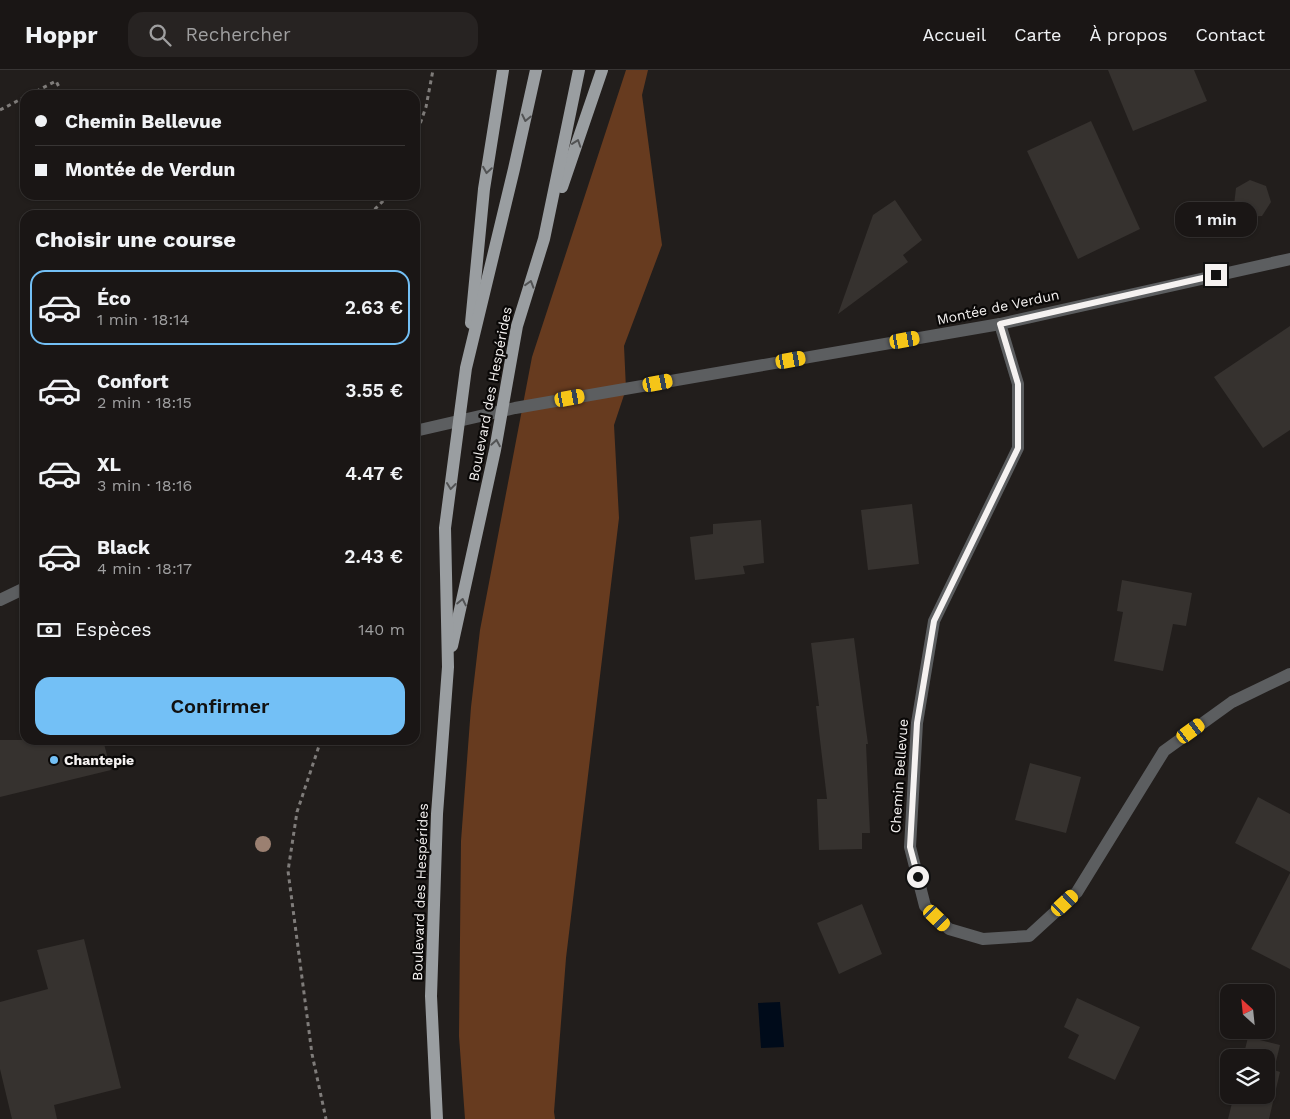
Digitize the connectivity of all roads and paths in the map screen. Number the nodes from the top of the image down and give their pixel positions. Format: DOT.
graph roads {
  1 [pos="433,70"];
  2 [pos="504,70"];
  3 [pos="536,70"];
  4 [pos="579,70"];
  5 [pos="602,70"];
  6 [pos="39,90"];
  7 [pos="60,90"];
  8 [pos="20,100"];
  9 [pos="0,110"];
  10 [pos="420,124"];
  11 [pos="384,200"];
  12 [pos="374,210"];
  13 [pos="544,239"];
  14 [pos="1290,259"];
  15 [pos="1000,324"];
  16 [pos="466,368"];
  17 [pos="420,430"];
  18 [pos="20,590"];
  19 [pos="0,600"];
  20 [pos="448,667"];
  21 [pos="1290,674"];
  22 [pos="319,745"];
  23 [pos="326,1119"];
  24 [pos="437,1119"];
  1 -- 10 [label="path"];
  2 -- 16 [label="main road, one-way"];
  3 -- 16 [label="main road, Boulevard des Hespérides, one-way"];
  4 -- 13 [label="main road, Boulevard des Hespérides"];
  13 -- 5 [label="main road, one-way"];
  6 -- 7 [label="path"];
  8 -- 9 [label="path"];
  11 -- 12 [label="path"];
  20 -- 13 [label="main road, Boulevard des Hespérides, one-way"];
  14 -- 15 [label="street, Montée de Verdun"];
  15 -- 17 [label="street, Montée de Verdun"];
  15 -- 21 [label="street, Chemin Bellevue"];
  16 -- 20 [label="main road, Boulevard des Hespérides, one-way"];
  18 -- 19 [label="street"];
  20 -- 24 [label="main road, Boulevard des Hespérides"];
  22 -- 23 [label="path"];
}
